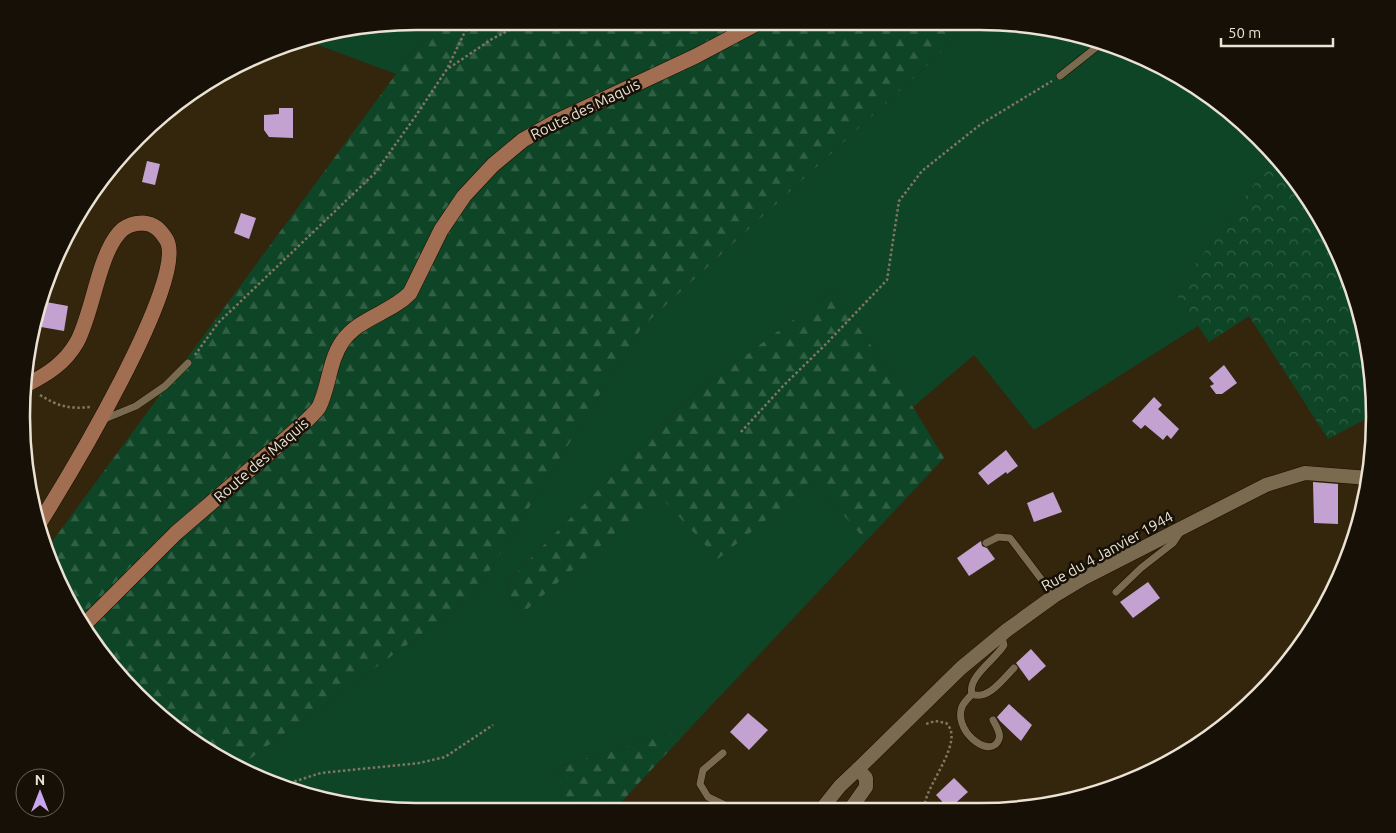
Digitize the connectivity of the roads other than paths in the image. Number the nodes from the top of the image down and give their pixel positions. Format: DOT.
graph roads {
  1 [pos="745,30"];
  2 [pos="1095,48"];
  3 [pos="1060,76"];
  4 [pos="188,363"];
  5 [pos="32,382"];
  6 [pos="99,422"];
  7 [pos="1362,475"];
  8 [pos="43,517"];
  9 [pos="1184,527"];
  10 [pos="986,543"];
  11 [pos="1116,592"];
  12 [pos="1054,596"];
  13 [pos="88,620"];
  14 [pos="999,637"];
  15 [pos="1014,668"];
  16 [pos="972,694"];
  17 [pos="994,720"];
  18 [pos="723,753"];
  19 [pos="858,769"];
  20 [pos="721,803"];
  21 [pos="826,803"];
  22 [pos="855,803"];
  1 -- 13 [label="street, Route des Maquis"];
  2 -- 3 [label="lane"];
  4 -- 6 [label="lane"];
  5 -- 6 [label="street"];
  6 -- 8 [label="street"];
  7 -- 9 [label="street, Rue du 4 Janvier 1944"];
  9 -- 11 [label="lane"];
  9 -- 12 [label="street, Rue du 4 Janvier 1944"];
  10 -- 12 [label="lane"];
  12 -- 14 [label="street, Rue du 4 Janvier 1944"];
  14 -- 16 [label="lane"];
  14 -- 19 [label="street, Rue du 4 Janvier 1944"];
  15 -- 16 [label="lane"];
  16 -- 17 [label="lane"];
  18 -- 20 [label="lane"];
  19 -- 21 [label="street, Rue du 4 Janvier 1944"];
  19 -- 22 [label="street"];
}
